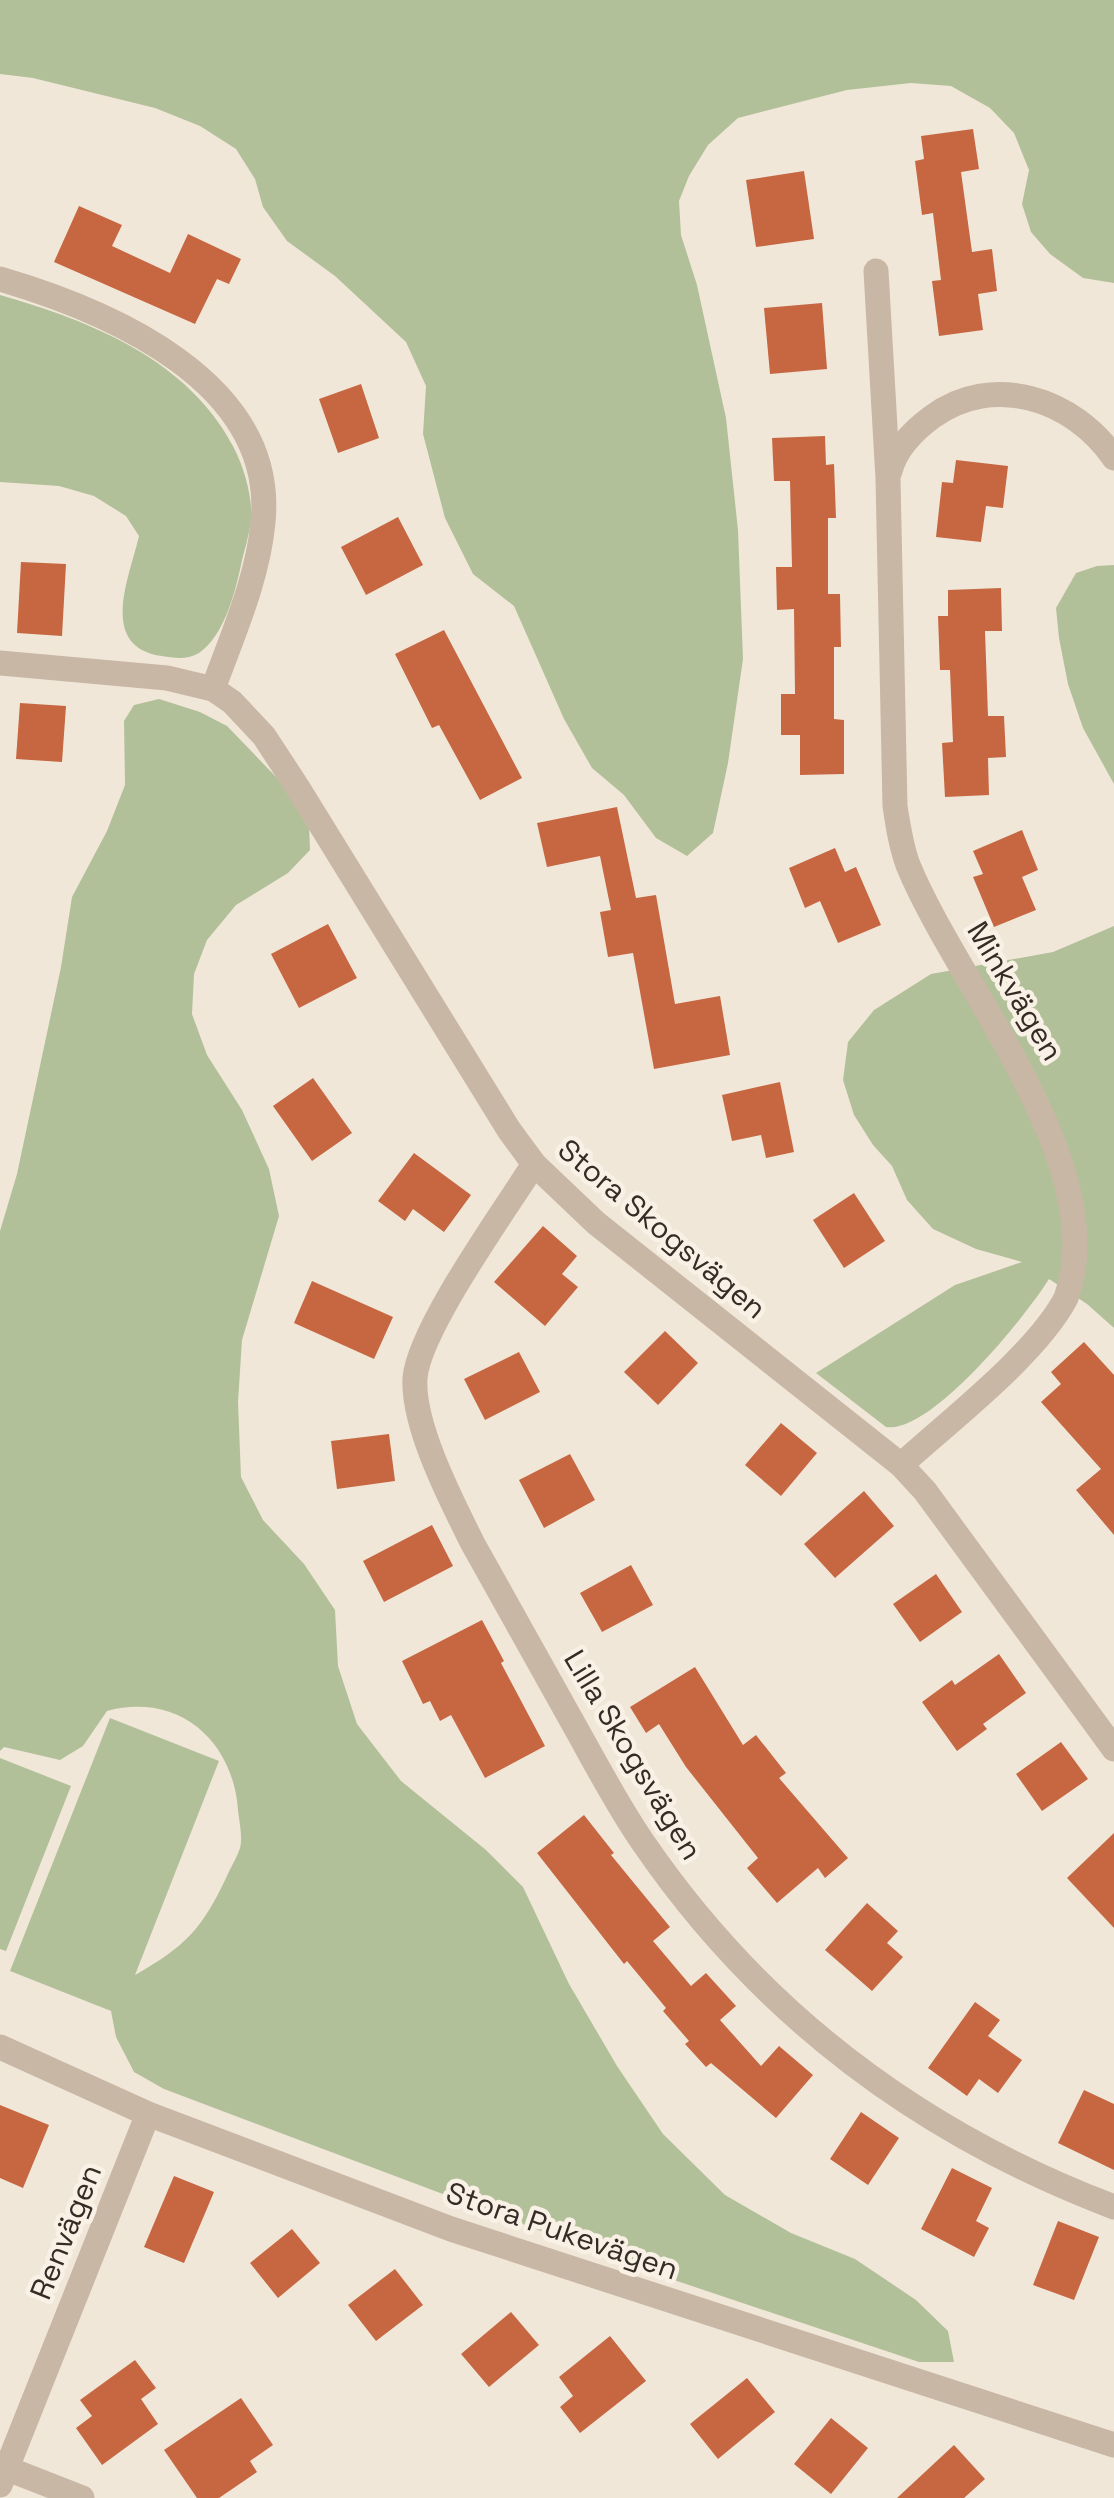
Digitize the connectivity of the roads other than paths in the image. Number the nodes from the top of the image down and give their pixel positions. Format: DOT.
graph roads {
  1 [pos="876,270"];
  2 [pos="0,280"];
  3 [pos="1114,458"];
  4 [pos="888,478"];
  5 [pos="0,663"];
  6 [pos="214,690"];
  7 [pos="534,1164"];
  8 [pos="900,1466"];
  9 [pos="1114,1748"];
  10 [pos="0,2048"];
  11 [pos="148,2114"];
  12 [pos="1114,2207"];
  13 [pos="1114,2445"];
  14 [pos="4,2477"];
  15 [pos="82,2498"];
  1 -- 4 [label="street, Minkvägen"];
  2 -- 6 [label="street"];
  3 -- 4 [label="street"];
  4 -- 8 [label="street, Minkvägen"];
  5 -- 6 [label="street, Stora Skogsvägen"];
  6 -- 7 [label="street, Stora Skogsvägen"];
  7 -- 8 [label="street, Stora Skogsvägen"];
  7 -- 12 [label="street, Lilla Skogsvägen"];
  8 -- 9 [label="street, Stora Skogsvägen"];
  10 -- 11 [label="street, Stora Pukevägen"];
  11 -- 13 [label="street, Stora Pukevägen"];
  11 -- 14 [label="street, Renvägen"];
  14 -- 15 [label="street"];
}
